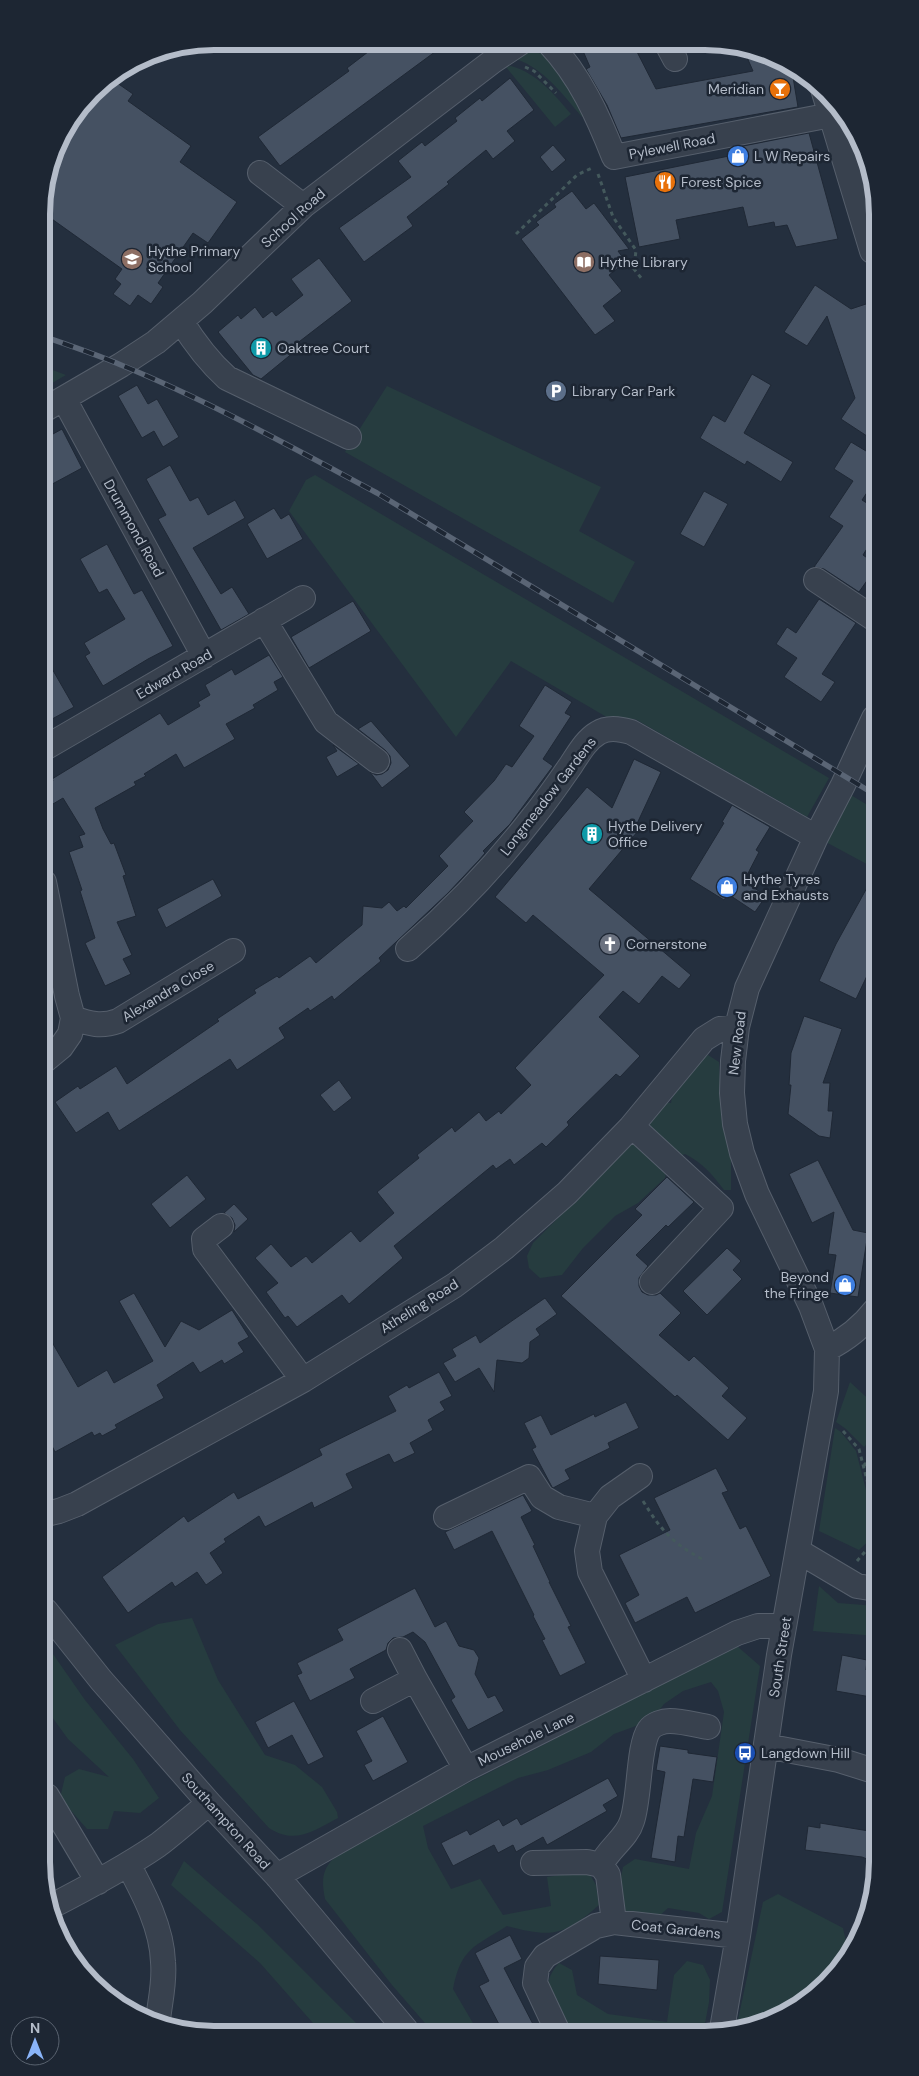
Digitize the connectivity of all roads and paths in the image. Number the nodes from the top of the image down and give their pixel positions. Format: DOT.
graph roads {
  1 [pos="510,50"];
  2 [pos="555,50"];
  3 [pos="493,61"];
  4 [pos="558,97"];
  5 [pos="828,106"];
  6 [pos="831,115"];
  7 [pos="604,162"];
  8 [pos="260,173"];
  9 [pos="303,206"];
  10 [pos="516,234"];
  11 [pos="869,241"];
  12 [pos="642,279"];
  13 [pos="180,321"];
  14 [pos="64,399"];
  15 [pos="50,407"];
  16 [pos="349,437"];
  17 [pos="816,580"];
  18 [pos="303,598"];
  19 [pos="869,615"];
  20 [pos="264,620"];
  21 [pos="204,656"];
  22 [pos="869,729"];
  23 [pos="50,745"];
  24 [pos="377,761"];
  25 [pos="816,837"];
  26 [pos="50,912"];
  27 [pos="408,949"];
  28 [pos="233,951"];
  29 [pos="73,1018"];
  30 [pos="737,1027"];
  31 [pos="50,1056"];
  32 [pos="632,1126"];
  33 [pos="221,1226"];
  34 [pos="652,1282"];
  35 [pos="869,1318"];
  36 [pos="827,1349"];
  37 [pos="303,1380"];
  38 [pos="822,1418"];
  39 [pos="862,1462"];
  40 [pos="869,1468"];
  41 [pos="636,1478"];
  42 [pos="869,1488"];
  43 [pos="50,1513"];
  44 [pos="595,1516"];
  45 [pos="446,1517"];
  46 [pos="798,1551"];
  47 [pos="702,1559"];
  48 [pos="869,1589"];
  49 [pos="50,1616"];
  50 [pos="784,1626"];
  51 [pos="400,1650"];
  52 [pos="415,1679"];
  53 [pos="644,1680"];
  54 [pos="373,1701"];
  55 [pos="708,1727"];
  56 [pos="766,1746"];
  57 [pos="466,1769"];
  58 [pos="869,1769"];
  59 [pos="50,1801"];
  60 [pos="208,1803"];
  61 [pos="534,1863"];
  62 [pos="128,1864"];
  63 [pos="601,1864"];
  64 [pos="277,1876"];
  65 [pos="98,1882"];
  66 [pos="56,1904"];
  67 [pos="614,1922"];
  68 [pos="738,1936"];
  69 [pos="159,2016"];
  70 [pos="723,2025"];
  71 [pos="403,2026"];
  72 [pos="555,2026"];
  1 -- 3 [label="street, School Road"];
  2 -- 7 [label="street, Pylewell Road"];
  3 -- 4 [label="path"];
  3 -- 9 [label="street, School Road"];
  5 -- 6 [label="street"];
  6 -- 7 [label="street, Pylewell Road"];
  6 -- 11 [label="street"];
  7 -- 10 [label="path"];
  7 -- 12 [label="path"];
  8 -- 9 [label="street"];
  9 -- 13 [label="street, School Road"];
  13 -- 14 [label="street, School Road"];
  13 -- 16 [label="street"];
  14 -- 15 [label="street, School Road"];
  14 -- 21 [label="street, Drummond Road"];
  17 -- 19 [label="street"];
  18 -- 20 [label="street, Edward Road"];
  20 -- 21 [label="street, Edward Road"];
  20 -- 24 [label="street"];
  21 -- 23 [label="street, Edward Road"];
  22 -- 25 [label="street, New Road"];
  25 -- 27 [label="street, Longmeadow Gardens"];
  25 -- 30 [label="street, New Road"];
  26 -- 29 [label="street"];
  28 -- 29 [label="street, Alexandra Close"];
  29 -- 31 [label="street"];
  30 -- 32 [label="street, Atheling Road"];
  30 -- 36 [label="street, New Road"];
  32 -- 34 [label="street"];
  32 -- 37 [label="street, Atheling Road"];
  33 -- 37 [label="street"];
  35 -- 36 [label="street"];
  36 -- 38 [label="street, South Street"];
  37 -- 43 [label="street, Atheling Road"];
  38 -- 39 [label="path"];
  38 -- 46 [label="street, South Street"];
  39 -- 40 [label="path"];
  39 -- 42 [label="path"];
  41 -- 44 [label="street"];
  41 -- 47 [label="path"];
  44 -- 45 [label="street"];
  44 -- 53 [label="street"];
  46 -- 48 [label="street"];
  46 -- 50 [label="street, South Street"];
  49 -- 60 [label="street, Southampton Road"];
  50 -- 53 [label="street, Mousehole Lane"];
  50 -- 56 [label="street, South Street"];
  51 -- 52 [label="street"];
  52 -- 54 [label="street"];
  52 -- 57 [label="street"];
  53 -- 57 [label="street, Mousehole Lane"];
  55 -- 63 [label="street"];
  56 -- 58 [label="street"];
  56 -- 68 [label="street, South Street"];
  57 -- 64 [label="street, Mousehole Lane"];
  59 -- 65 [label="street"];
  60 -- 62 [label="street"];
  60 -- 64 [label="street, Southampton Road"];
  61 -- 63 [label="street"];
  62 -- 65 [label="street"];
  62 -- 69 [label="street"];
  63 -- 67 [label="street, Coat Gardens"];
  64 -- 71 [label="street, Southampton Road"];
  65 -- 66 [label="street"];
  67 -- 68 [label="street, Coat Gardens"];
  67 -- 72 [label="street, Coat Gardens"];
  68 -- 70 [label="street, South Street"];
}
